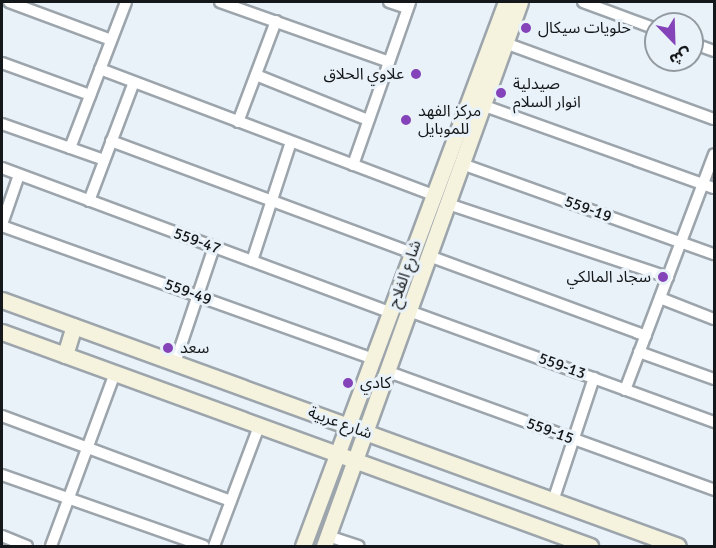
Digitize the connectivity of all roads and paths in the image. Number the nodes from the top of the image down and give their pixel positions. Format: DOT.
graph roads {
  1 [pos="9,2"];
  2 [pos="126,2"];
  3 [pos="220,2"];
  4 [pos="389,2"];
  5 [pos="506,2"];
  6 [pos="520,2"];
  7 [pos="583,2"];
  8 [pos="408,5"];
  9 [pos="249,6"];
  10 [pos="276,21"];
  11 [pos="644,25"];
  12 [pos="111,40"];
  13 [pos="505,43"];
  14 [pos="389,62"];
  15 [pos="2,63"];
  16 [pos="100,69"];
  17 [pos="256,75"];
  18 [pos="134,82"];
  19 [pos="90,95"];
  20 [pos="482,105"];
  21 [pos="714,119"];
  22 [pos="368,120"];
  23 [pos="238,122"];
  24 [pos="2,124"];
  25 [pos="111,141"];
  26 [pos="291,142"];
  27 [pos="70,148"];
  28 [pos="714,154"];
  29 [pos="104,160"];
  30 [pos="462,164"];
  31 [pos="353,165"];
  32 [pos="2,168"];
  33 [pos="20,175"];
  34 [pos="703,184"];
  35 [pos="714,188"];
  36 [pos="433,195"];
  37 [pos="89,201"];
  38 [pos="272,201"];
  39 [pos="448,204"];
  40 [pos="2,225"];
  41 [pos="681,242"];
  42 [pos="214,247"];
  43 [pos="412,253"];
  44 [pos="714,254"];
  45 [pos="429,256"];
  46 [pos="252,261"];
  47 [pos="668,277"];
  48 [pos="197,296"];
  49 [pos="660,298"];
  50 [pos="2,300"];
  51 [pos="409,311"];
  52 [pos="392,313"];
  53 [pos="714,319"];
  54 [pos="74,326"];
  55 [pos="2,333"];
  56 [pos="646,336"];
  57 [pos="639,352"];
  58 [pos="65,355"];
  59 [pos="374,359"];
  60 [pos="175,363"];
  61 [pos="386,371"];
  62 [pos="114,374"];
  63 [pos="594,378"];
  64 [pos="714,379"];
  65 [pos="625,390"];
  66 [pos="357,405"];
  67 [pos="374,407"];
  68 [pos="2,416"];
  69 [pos="321,416"];
  70 [pos="714,422"];
  71 [pos="259,426"];
  72 [pos="349,426"];
  73 [pos="366,433"];
  74 [pos="573,439"];
  75 [pos="304,442"];
  76 [pos="394,443"];
  77 [pos="88,448"];
  78 [pos="338,455"];
  79 [pos="355,461"];
  80 [pos="386,472"];
  81 [pos="2,475"];
  82 [pos="328,479"];
  83 [pos="346,486"];
  84 [pos="714,490"];
  85 [pos="69,498"];
  86 [pos="231,501"];
  87 [pos="553,501"];
  88 [pos="2,536"];
  89 [pos="326,541"];
  90 [pos="572,543"];
  91 [pos="27,546"];
  92 [pos="51,546"];
  93 [pos="204,546"];
  94 [pos="214,546"];
  95 [pos="303,546"];
  96 [pos="358,546"];
  97 [pos="590,546"];
  98 [pos="678,546"];
  1 -- 12 [label="street"];
  2 -- 12 [label="street"];
  3 -- 9 [label="street"];
  4 -- 8 [label="street"];
  5 -- 36 [label="main road, شارع الفلاح"];
  6 -- 13 [label="main road, شارع الفلاح"];
  7 -- 11 [label="street"];
  8 -- 14 [label="street"];
  9 -- 10 [label="street"];
  10 -- 14 [label="street"];
  10 -- 17 [label="street"];
  12 -- 16 [label="street"];
  13 -- 20 [label="main road, شارع الفلاح"];
  13 -- 21 [label="street"];
  14 -- 22 [label="street"];
  15 -- 19 [label="street"];
  16 -- 18 [label="street"];
  16 -- 19 [label="street"];
  17 -- 22 [label="street"];
  17 -- 23 [label="street"];
  18 -- 23 [label="street"];
  18 -- 25 [label="street"];
  19 -- 27 [label="street"];
  20 -- 30 [label="main road, شارع الفلاح"];
  20 -- 34 [label="street"];
  22 -- 31 [label="street"];
  23 -- 26 [label="street"];
  24 -- 27 [label="street"];
  25 -- 29 [label="street"];
  25 -- 38 [label="street"];
  26 -- 31 [label="street"];
  26 -- 38 [label="street"];
  27 -- 29 [label="street"];
  28 -- 34 [label="street"];
  29 -- 37 [label="street"];
  30 -- 39 [label="main road, شارع الفلاح"];
  30 -- 41 [label="street, 559-19"];
  31 -- 36 [label="street"];
  32 -- 33 [label="street, 559-47"];
  33 -- 37 [label="street, 559-47"];
  33 -- 40 [label="street"];
  34 -- 35 [label="street"];
  34 -- 41 [label="street"];
  36 -- 43 [label="main road, شارع الفلاح"];
  37 -- 42 [label="street, 559-47"];
  38 -- 43 [label="street"];
  38 -- 46 [label="street"];
  39 -- 45 [label="main road, شارع الفلاح"];
  39 -- 47 [label="street"];
  40 -- 48 [label="street, 559-49"];
  41 -- 44 [label="street, 559-19"];
  41 -- 47 [label="street"];
  42 -- 46 [label="street, 559-47"];
  42 -- 48 [label="street"];
  43 -- 52 [label="main road, شارع الفلاح"];
  45 -- 51 [label="main road, شارع الفلاح"];
  45 -- 56 [label="street"];
  46 -- 52 [label="street, 559-47"];
  47 -- 49 [label="street"];
  48 -- 59 [label="street, 559-49"];
  48 -- 60 [label="street"];
  49 -- 53 [label="street"];
  49 -- 56 [label="street"];
  50 -- 54 [label="main road, شارع عربية"];
  51 -- 61 [label="main road, شارع الفلاح"];
  51 -- 63 [label="street, 559-13"];
  52 -- 59 [label="main road, شارع الفلاح"];
  54 -- 58 [label="main road"];
  54 -- 60 [label="main road, شارع عربية"];
  55 -- 58 [label="main road, شارع عربية"];
  56 -- 57 [label="street"];
  57 -- 64 [label="street"];
  57 -- 65 [label="street"];
  58 -- 62 [label="main road, شارع عربية"];
  59 -- 66 [label="main road, شارع الفلاح"];
  60 -- 69 [label="main road, شارع عربية"];
  61 -- 67 [label="main road, شارع الفلاح"];
  61 -- 74 [label="street, 559-15"];
  62 -- 71 [label="main road, شارع عربية"];
  62 -- 77 [label="street"];
  63 -- 65 [label="street, 559-13"];
  63 -- 74 [label="street"];
  65 -- 70 [label="street, 559-13"];
  66 -- 69 [label="main road"];
  66 -- 72 [label="main road, شارع الفلاح"];
  67 -- 73 [label="main road, شارع الفلاح"];
  67 -- 76 [label="main road"];
  68 -- 77 [label="street"];
  69 -- 72 [label="main road, شارع عربية"];
  71 -- 75 [label="main road, شارع عربية"];
  71 -- 86 [label="street"];
  72 -- 73 [label="main road, شارع عربية"];
  72 -- 78 [label="main road, شارع الفلاح"];
  73 -- 76 [label="main road, شارع عربية"];
  73 -- 79 [label="main road, شارع الفلاح"];
  74 -- 84 [label="street, 559-15"];
  74 -- 87 [label="street"];
  75 -- 78 [label="main road, شارع عربية"];
  75 -- 82 [label="main road"];
  76 -- 87 [label="main road, شارع عربية"];
  77 -- 85 [label="street"];
  77 -- 86 [label="street"];
  78 -- 79 [label="main road, شارع عربية"];
  78 -- 82 [label="main road, شارع الفلاح"];
  79 -- 80 [label="main road, شارع عربية"];
  79 -- 83 [label="main road, شارع الفلاح"];
  80 -- 83 [label="main road"];
  80 -- 90 [label="main road, شارع عربية"];
  81 -- 85 [label="street"];
  82 -- 95 [label="main road, شارع الفلاح"];
  83 -- 89 [label="main road, شارع الفلاح"];
  85 -- 92 [label="street"];
  85 -- 93 [label="street"];
  86 -- 94 [label="street"];
  87 -- 98 [label="main road, شارع عربية"];
  88 -- 91 [label="street"];
  89 -- 96 [label="street"];
  90 -- 97 [label="main road, شارع عربية"];
}
